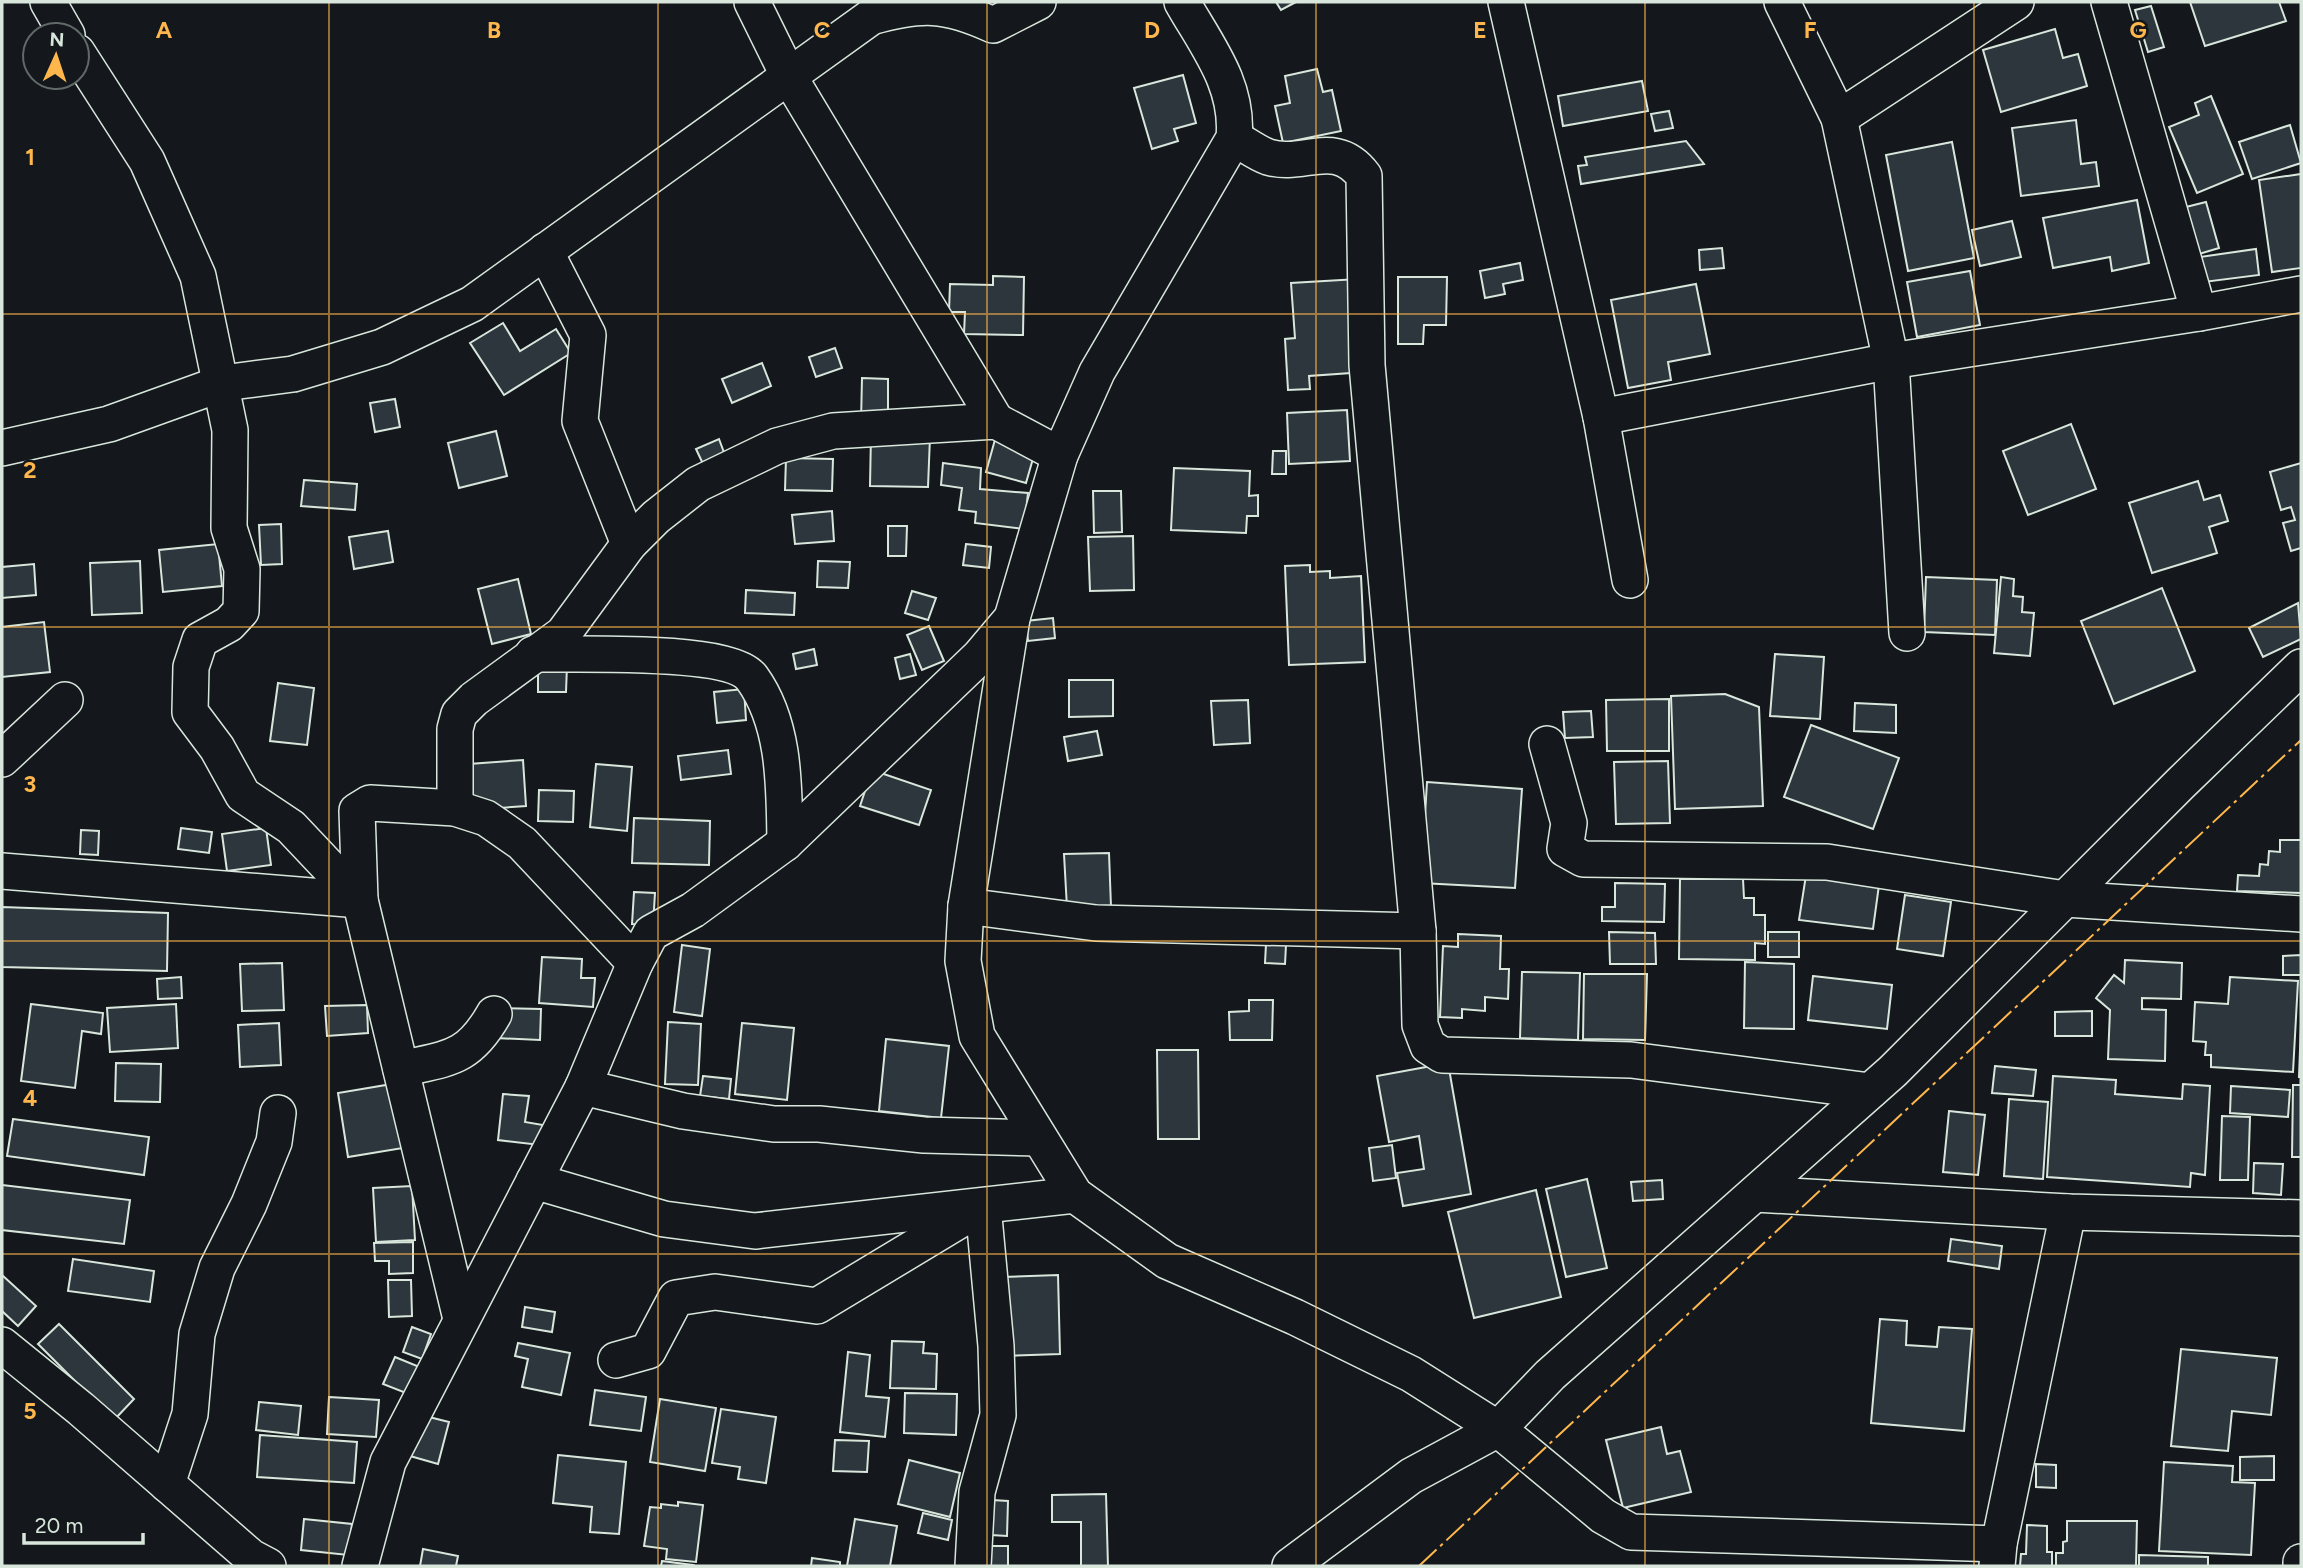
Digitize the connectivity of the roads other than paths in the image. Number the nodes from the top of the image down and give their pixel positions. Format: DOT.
graph roads {
  1 [pos="48,2"];
  2 [pos="752,2"];
  3 [pos="1038,2"];
  4 [pos="1182,2"];
  5 [pos="1506,2"];
  6 [pos="1782,2"];
  7 [pos="2016,2"];
  8 [pos="2109,2"];
  9 [pos="939,5"];
  10 [pos="58,21"];
  11 [pos="91,74"];
  12 [pos="788,75"];
  13 [pos="1839,118"];
  14 [pos="1234,138"];
  15 [pos="545,251"];
  16 [pos="2301,293"];
  17 [pos="2199,313"];
  18 [pos="1891,361"];
  19 [pos="223,383"];
  20 [pos="1601,417"];
  21 [pos="996,421"];
  22 [pos="2,448"];
  23 [pos="1060,455"];
  24 [pos="629,544"];
  25 [pos="1630,580"];
  26 [pos="1012,618"];
  27 [pos="1907,633"];
  28 [pos="533,654"];
  29 [pos="2301,667"];
  30 [pos="65,700"];
  31 [pos="1547,744"];
  32 [pos="2,759"];
  33 [pos="455,808"];
  34 [pos="785,844"];
  35 [pos="2,872"];
  36 [pos="2065,899"];
  37 [pos="360,900"];
  38 [pos="966,906"];
  39 [pos="2301,914"];
  40 [pos="1418,931"];
  41 [pos="635,963"];
  42 [pos="494,1014"];
  43 [pos="401,1069"];
  44 [pos="583,1087"];
  45 [pos="1870,1091"];
  46 [pos="278,1113"];
  47 [pos="1039,1138"];
  48 [pos="534,1181"];
  49 [pos="1755,1194"];
  50 [pos="1075,1195"];
  51 [pos="983,1206"];
  52 [pos="2068,1212"];
  53 [pos="2301,1218"];
  54 [pos="461,1319"];
  55 [pos="2,1345"];
  56 [pos="616,1360"];
  57 [pos="1498,1429"];
  58 [pos="167,1484"];
  59 [pos="1998,1555"];
  60 [pos="252,1563"];
  61 [pos="360,1566"];
  62 [pos="973,1566"];
  63 [pos="1290,1566"];
  1 -- 10 [label="street"];
  2 -- 12 [label="street"];
  3 -- 9 [label="street"];
  4 -- 14 [label="street"];
  5 -- 20 [label="street"];
  6 -- 13 [label="street"];
  7 -- 13 [label="street"];
  8 -- 17 [label="street"];
  9 -- 12 [label="street"];
  11 -- 19 [label="street"];
  12 -- 15 [label="street"];
  12 -- 21 [label="street"];
  13 -- 18 [label="street"];
  14 -- 23 [label="street"];
  14 -- 40 [label="street"];
  15 -- 19 [label="street"];
  15 -- 24 [label="street"];
  16 -- 17 [label="street"];
  17 -- 18 [label="street"];
  18 -- 20 [label="street"];
  18 -- 27 [label="street"];
  19 -- 22 [label="street"];
  19 -- 37 [label="street"];
  20 -- 25 [label="street"];
  21 -- 23 [label="street"];
  21 -- 24 [label="street"];
  23 -- 26 [label="street"];
  24 -- 28 [label="street"];
  26 -- 34 [label="street"];
  26 -- 38 [label="street"];
  28 -- 33 [label="street"];
  28 -- 34 [label="street"];
  29 -- 36 [label="street"];
  30 -- 32 [label="street"];
  31 -- 36 [label="street"];
  33 -- 37 [label="street"];
  33 -- 41 [label="street"];
  34 -- 41 [label="street"];
  35 -- 37 [label="street"];
  36 -- 39 [label="street"];
  36 -- 45 [label="street"];
  37 -- 43 [label="street"];
  38 -- 40 [label="street"];
  38 -- 47 [label="street"];
  40 -- 45 [label="street"];
  41 -- 44 [label="street"];
  42 -- 43 [label="street"];
  43 -- 54 [label="street"];
  44 -- 47 [label="street"];
  44 -- 48 [label="street"];
  45 -- 49 [label="street"];
  46 -- 58 [label="street"];
  47 -- 50 [label="street"];
  48 -- 51 [label="street"];
  48 -- 54 [label="street"];
  49 -- 52 [label="street"];
  49 -- 57 [label="street"];
  50 -- 51 [label="street"];
  50 -- 57 [label="street"];
  51 -- 56 [label="street"];
  51 -- 62 [label="street"];
  52 -- 53 [label="street"];
  52 -- 59 [label="street"];
  54 -- 61 [label="street"];
  55 -- 58 [label="street"];
  57 -- 59 [label="street"];
  57 -- 63 [label="street"];
  58 -- 60 [label="street"];
}
